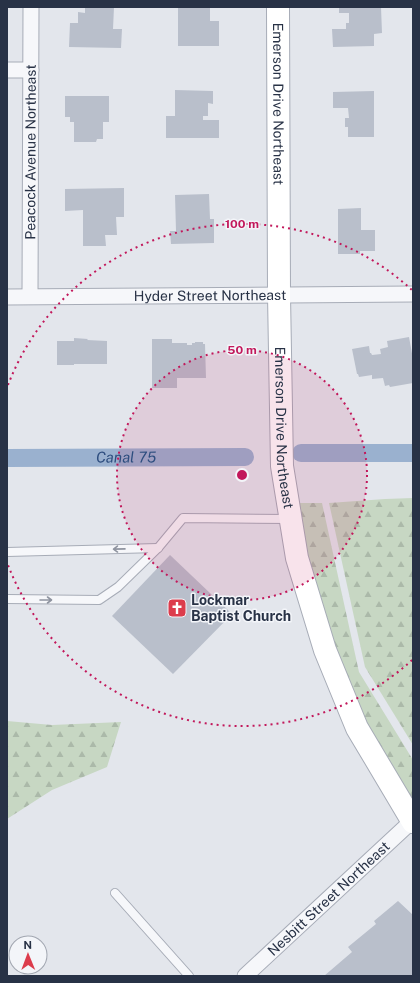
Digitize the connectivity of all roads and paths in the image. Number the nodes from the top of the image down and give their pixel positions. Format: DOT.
graph roads {
  1 [pos="31,7"];
  2 [pos="278,7"];
  3 [pos="7,70"];
  4 [pos="31,70"];
  5 [pos="413,294"];
  6 [pos="278,295"];
  7 [pos="30,296"];
  8 [pos="7,297"];
  9 [pos="291,519"];
  10 [pos="158,548"];
  11 [pos="7,552"];
  12 [pos="7,599"];
  13 [pos="412,822"];
  14 [pos="115,894"];
  15 [pos="189,976"];
  16 [pos="245,976"];
  1 -- 4 [label="street, Peacock Avenue Northeast"];
  2 -- 6 [label="street, Emerson Drive Northeast"];
  3 -- 4 [label="street"];
  4 -- 7 [label="street, Peacock Avenue Northeast"];
  5 -- 6 [label="street, Hyder Street Northeast"];
  6 -- 7 [label="street, Hyder Street Northeast"];
  6 -- 9 [label="street, Emerson Drive Northeast"];
  7 -- 8 [label="street, Hyder Street Northeast"];
  9 -- 10 [label="lane"];
  9 -- 13 [label="street, Emerson Drive Northeast"];
  10 -- 11 [label="lane, one-way"];
  12 -- 10 [label="lane, one-way"];
  13 -- 16 [label="street, Nesbitt Street Northeast"];
  14 -- 15 [label="lane"];
}
